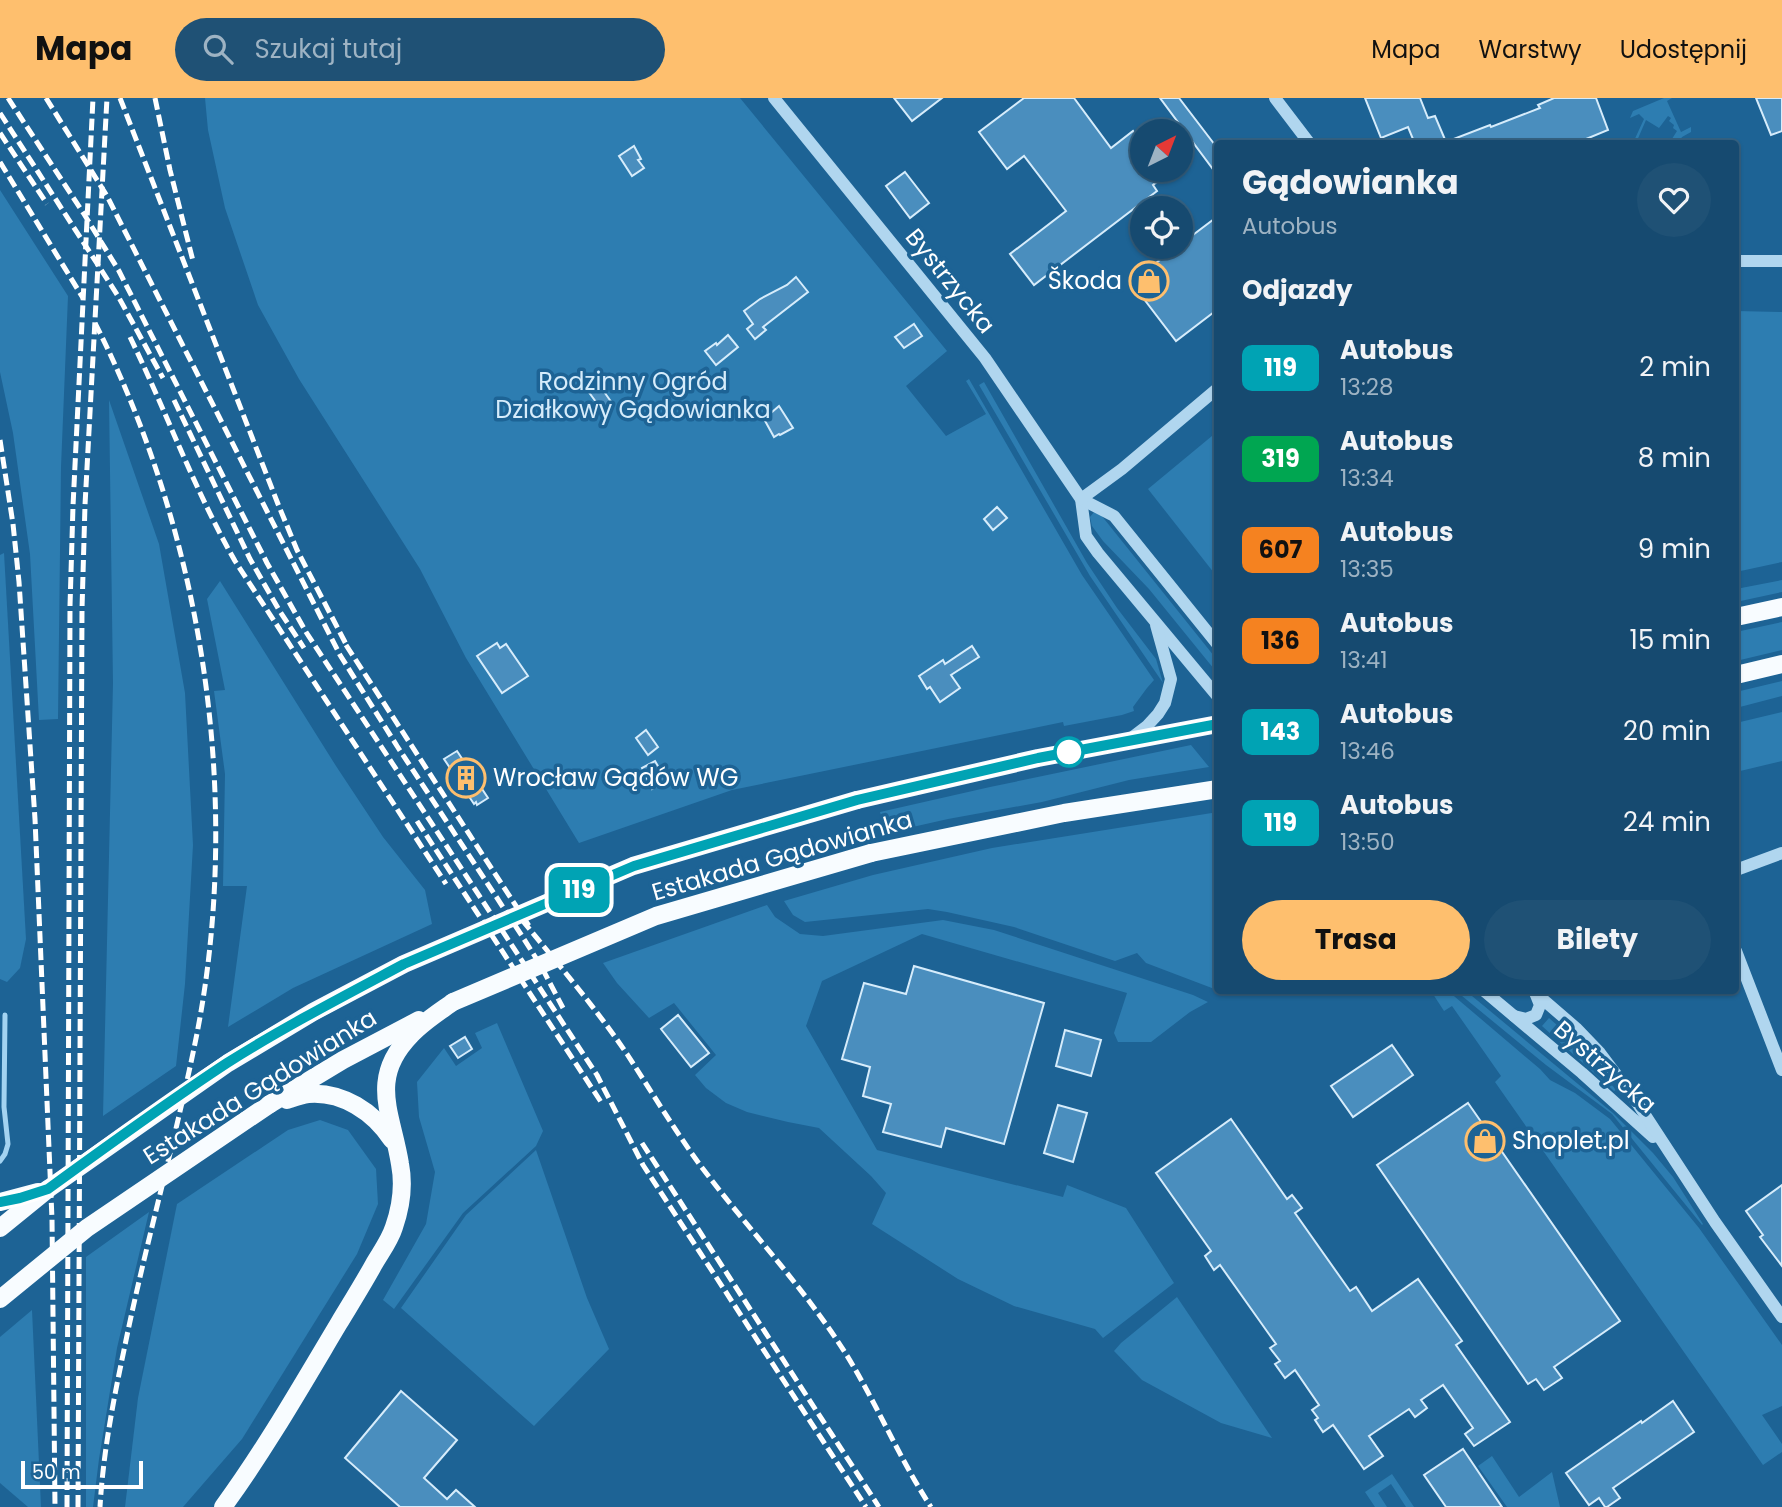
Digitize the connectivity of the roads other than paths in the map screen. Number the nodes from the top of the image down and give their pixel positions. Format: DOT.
graph roads {
  1 [pos="775,98"];
  2 [pos="1275,98"];
  3 [pos="1307,140"];
  4 [pos="1739,261"];
  5 [pos="1782,261"];
  6 [pos="1214,391"];
  7 [pos="1081,499"];
  8 [pos="1782,607"];
  9 [pos="1739,616"];
  10 [pos="1155,621"];
  11 [pos="1214,640"];
  12 [pos="1782,664"];
  13 [pos="1739,674"];
  14 [pos="1214,692"];
  15 [pos="1214,725"];
  16 [pos="1129,740"];
  17 [pos="1214,790"];
  18 [pos="1782,853"];
  19 [pos="1739,869"];
  20 [pos="1739,959"];
  21 [pos="1488,994"];
  22 [pos="1534,994"];
  23 [pos="1535,994"];
  24 [pos="453,1002"];
  25 [pos="1514,1016"];
  26 [pos="1782,1070"];
  27 [pos="270,1104"];
  28 [pos="397,1148"];
  29 [pos="1666,1149"];
  30 [pos="48,1189"];
  31 [pos="0,1202"];
  32 [pos="0,1228"];
  33 [pos="0,1299"];
  34 [pos="1782,1317"];
  35 [pos="223,1507"];
  1 -- 7 [label="street, Bystrzycka"];
  2 -- 3 [label="street"];
  4 -- 5 [label="street"];
  6 -- 7 [label="street"];
  7 -- 10 [label="street, Bystrzycka"];
  7 -- 11 [label="street, Bystrzycka"];
  8 -- 9 [label="main road"];
  10 -- 14 [label="street, Bystrzycka"];
  10 -- 16 [label="street"];
  12 -- 13 [label="main road"];
  15 -- 16 [label="main road, Estakada Gądowianka"];
  16 -- 30 [label="main road, Estakada Gądowianka, bridge"];
  17 -- 24 [label="main road, Estakada Gądowianka, bridge"];
  18 -- 19 [label="street"];
  20 -- 26 [label="street"];
  21 -- 25 [label="street, Bystrzycka"];
  22 -- 25 [label="street"];
  23 -- 29 [label="street, Bystrzycka"];
  24 -- 27 [label="main road, Estakada Gądowianka"];
  24 -- 28 [label="main road"];
  25 -- 29 [label="street, Bystrzycka"];
  27 -- 28 [label="main road"];
  27 -- 33 [label="main road, Estakada Gądowianka, bridge"];
  28 -- 35 [label="main road"];
  29 -- 34 [label="street, Bystrzycka"];
  30 -- 31 [label="main road"];
  30 -- 32 [label="main road, Estakada Gądowianka"];
}
